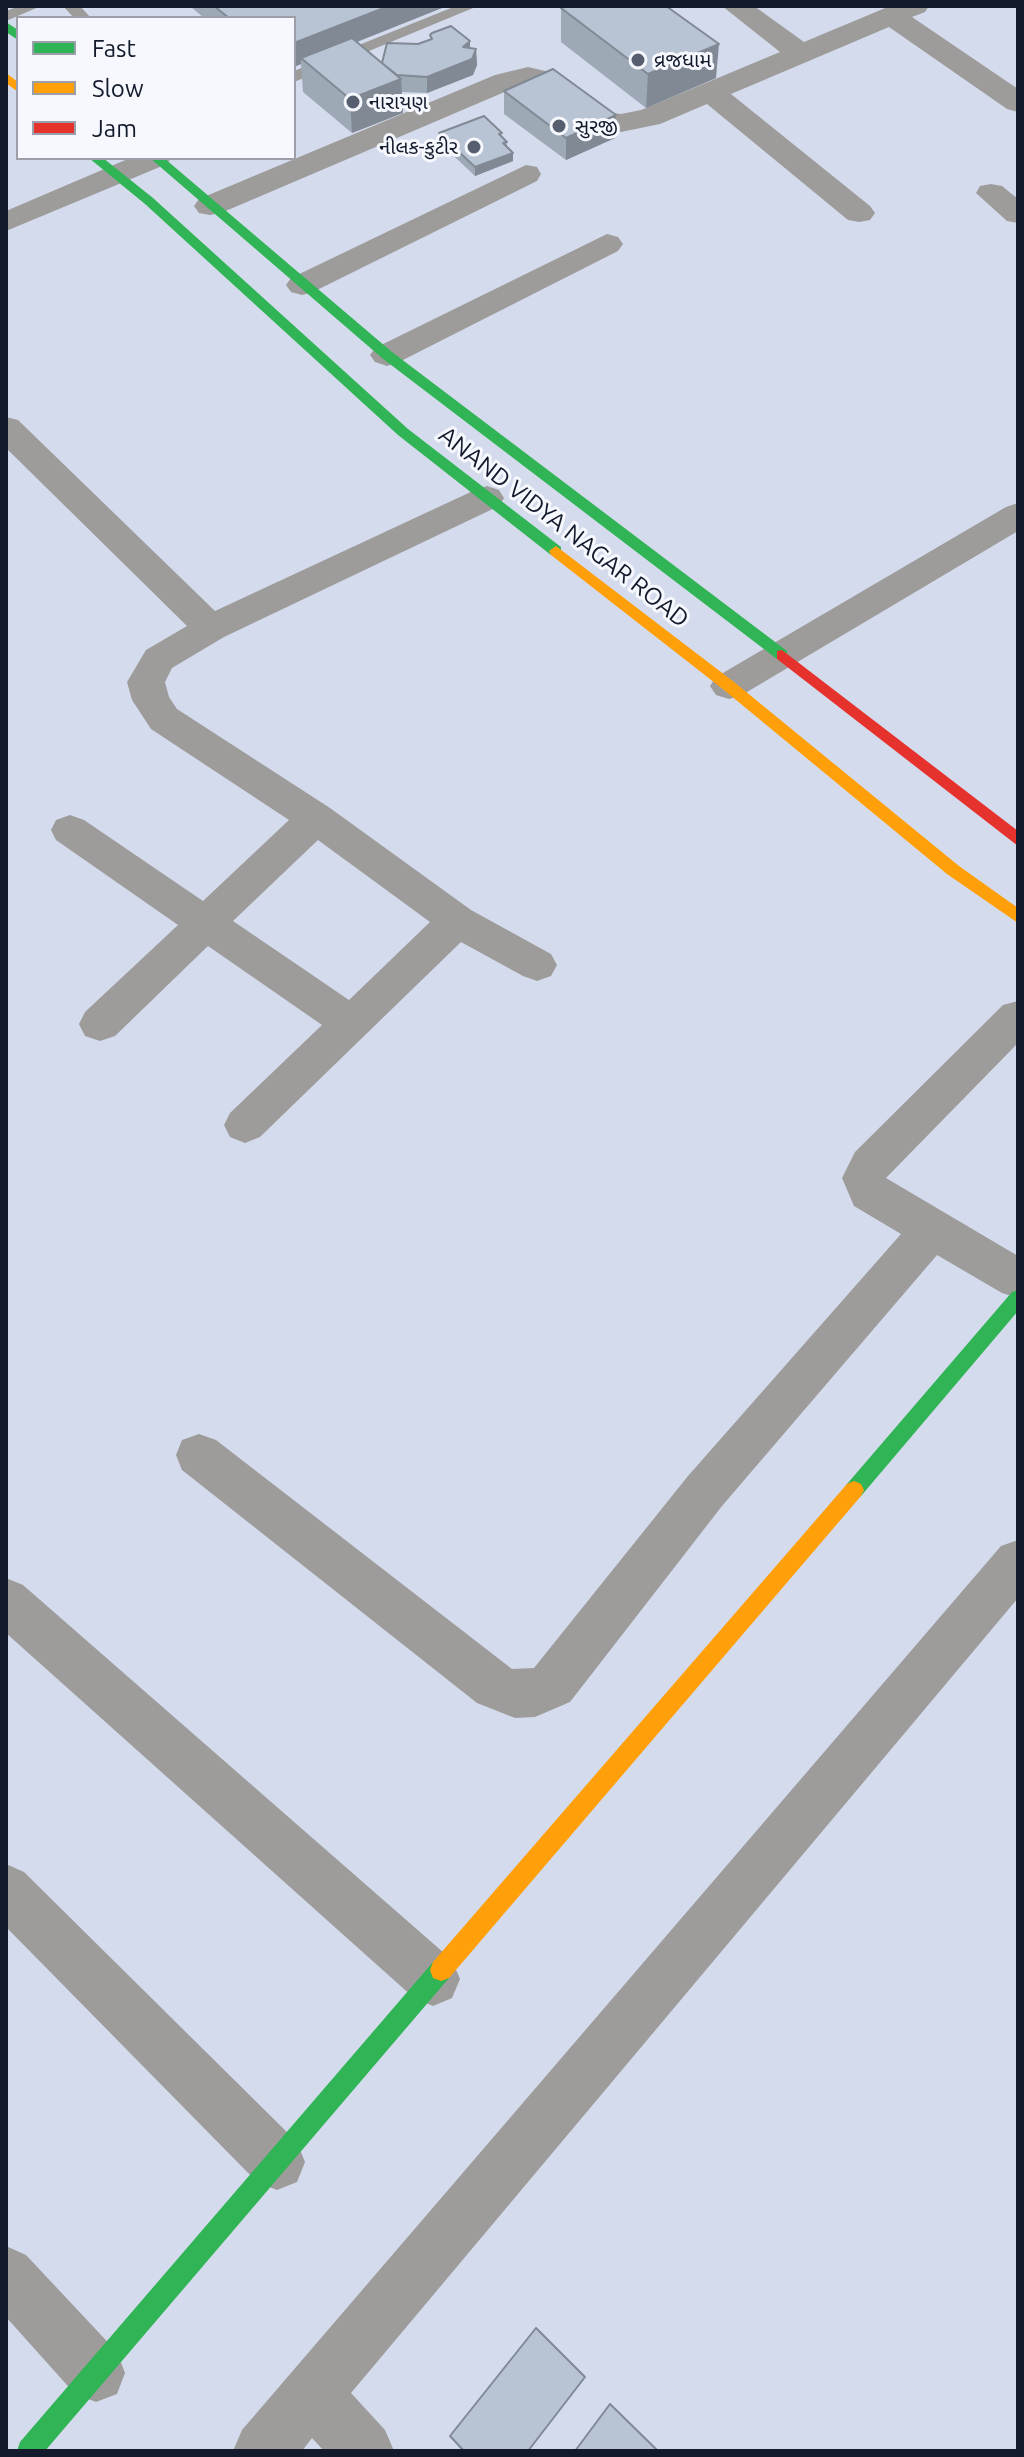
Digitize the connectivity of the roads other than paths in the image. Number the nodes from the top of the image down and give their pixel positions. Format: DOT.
graph roads {
  1 [pos="33,6"];
  2 [pos="470,6"];
  3 [pos="736,6"];
  4 [pos="903,11"];
  5 [pos="6,16"];
  6 [pos="801,54"];
  7 [pos="296,76"];
  8 [pos="710,92"];
  9 [pos="1018,103"];
  10 [pos="145,160"];
  11 [pos="158,160"];
  12 [pos="105,167"];
  13 [pos="526,174"];
  14 [pos="991,193"];
  15 [pos="210,206"];
  16 [pos="859,213"];
  17 [pos="1018,214"];
  18 [pos="6,222"];
  19 [pos="607,244"];
  20 [pos="302,285"];
  21 [pos="387,355"];
  22 [pos="6,428"];
  23 [pos="487,498"];
  24 [pos="1018,515"];
  25 [pos="211,628"];
  26 [pos="781,654"];
  27 [pos="729,686"];
  28 [pos="316,818"];
  29 [pos="70,830"];
  30 [pos="1018,840"];
  31 [pos="1018,917"];
  32 [pos="457,921"];
  33 [pos="206,924"];
  34 [pos="537,965"];
  35 [pos="1018,1017"];
  36 [pos="351,1023"];
  37 [pos="100,1024"];
  38 [pos="245,1125"];
  39 [pos="931,1231"];
  40 [pos="1018,1279"];
  41 [pos="1018,1298"];
  42 [pos="199,1455"];
  43 [pos="1018,1562"];
  44 [pos="6,1601"];
  45 [pos="6,1890"];
  46 [pos="433,1979"];
  47 [pos="277,2162"];
  48 [pos="6,2275"];
  49 [pos="96,2373"];
  50 [pos="312,2394"];
  51 [pos="29,2451"];
  52 [pos="263,2451"];
  53 [pos="364,2451"];
  1 -- 5 [label="lane"];
  2 -- 7 [label="lane"];
  3 -- 6 [label="street"];
  4 -- 6 [label="street"];
  4 -- 9 [label="street"];
  6 -- 8 [label="street"];
  8 -- 15 [label="street"];
  8 -- 16 [label="street"];
  10 -- 12 [label="street"];
  11 -- 15 [label="main road, ANAND VIDYA NAGAR ROAD"];
  12 -- 18 [label="street"];
  12 -- 23 [label="main road, ANAND VIDYA NAGAR ROAD"];
  13 -- 20 [label="street"];
  14 -- 17 [label="street"];
  15 -- 20 [label="main road, ANAND VIDYA NAGAR ROAD"];
  19 -- 21 [label="street"];
  20 -- 21 [label="main road, ANAND VIDYA NAGAR ROAD"];
  21 -- 26 [label="main road, ANAND VIDYA NAGAR ROAD"];
  22 -- 25 [label="street"];
  23 -- 25 [label="street"];
  23 -- 27 [label="main road, ANAND VIDYA NAGAR ROAD"];
  24 -- 26 [label="street"];
  25 -- 28 [label="street"];
  26 -- 27 [label="street"];
  26 -- 30 [label="main road, ANAND VIDYA NAGAR ROAD"];
  27 -- 31 [label="main road, ANAND VIDYA NAGAR ROAD"];
  28 -- 32 [label="street"];
  28 -- 33 [label="street"];
  29 -- 33 [label="street"];
  32 -- 34 [label="street"];
  32 -- 36 [label="street"];
  33 -- 36 [label="street"];
  33 -- 37 [label="street"];
  35 -- 39 [label="street"];
  36 -- 38 [label="street"];
  39 -- 40 [label="street"];
  39 -- 42 [label="street"];
  41 -- 46 [label="main road"];
  43 -- 50 [label="street"];
  44 -- 46 [label="street"];
  45 -- 47 [label="street"];
  46 -- 47 [label="main road"];
  47 -- 49 [label="main road"];
  48 -- 49 [label="street"];
  49 -- 51 [label="main road"];
  50 -- 52 [label="street"];
  50 -- 53 [label="street"];
}
